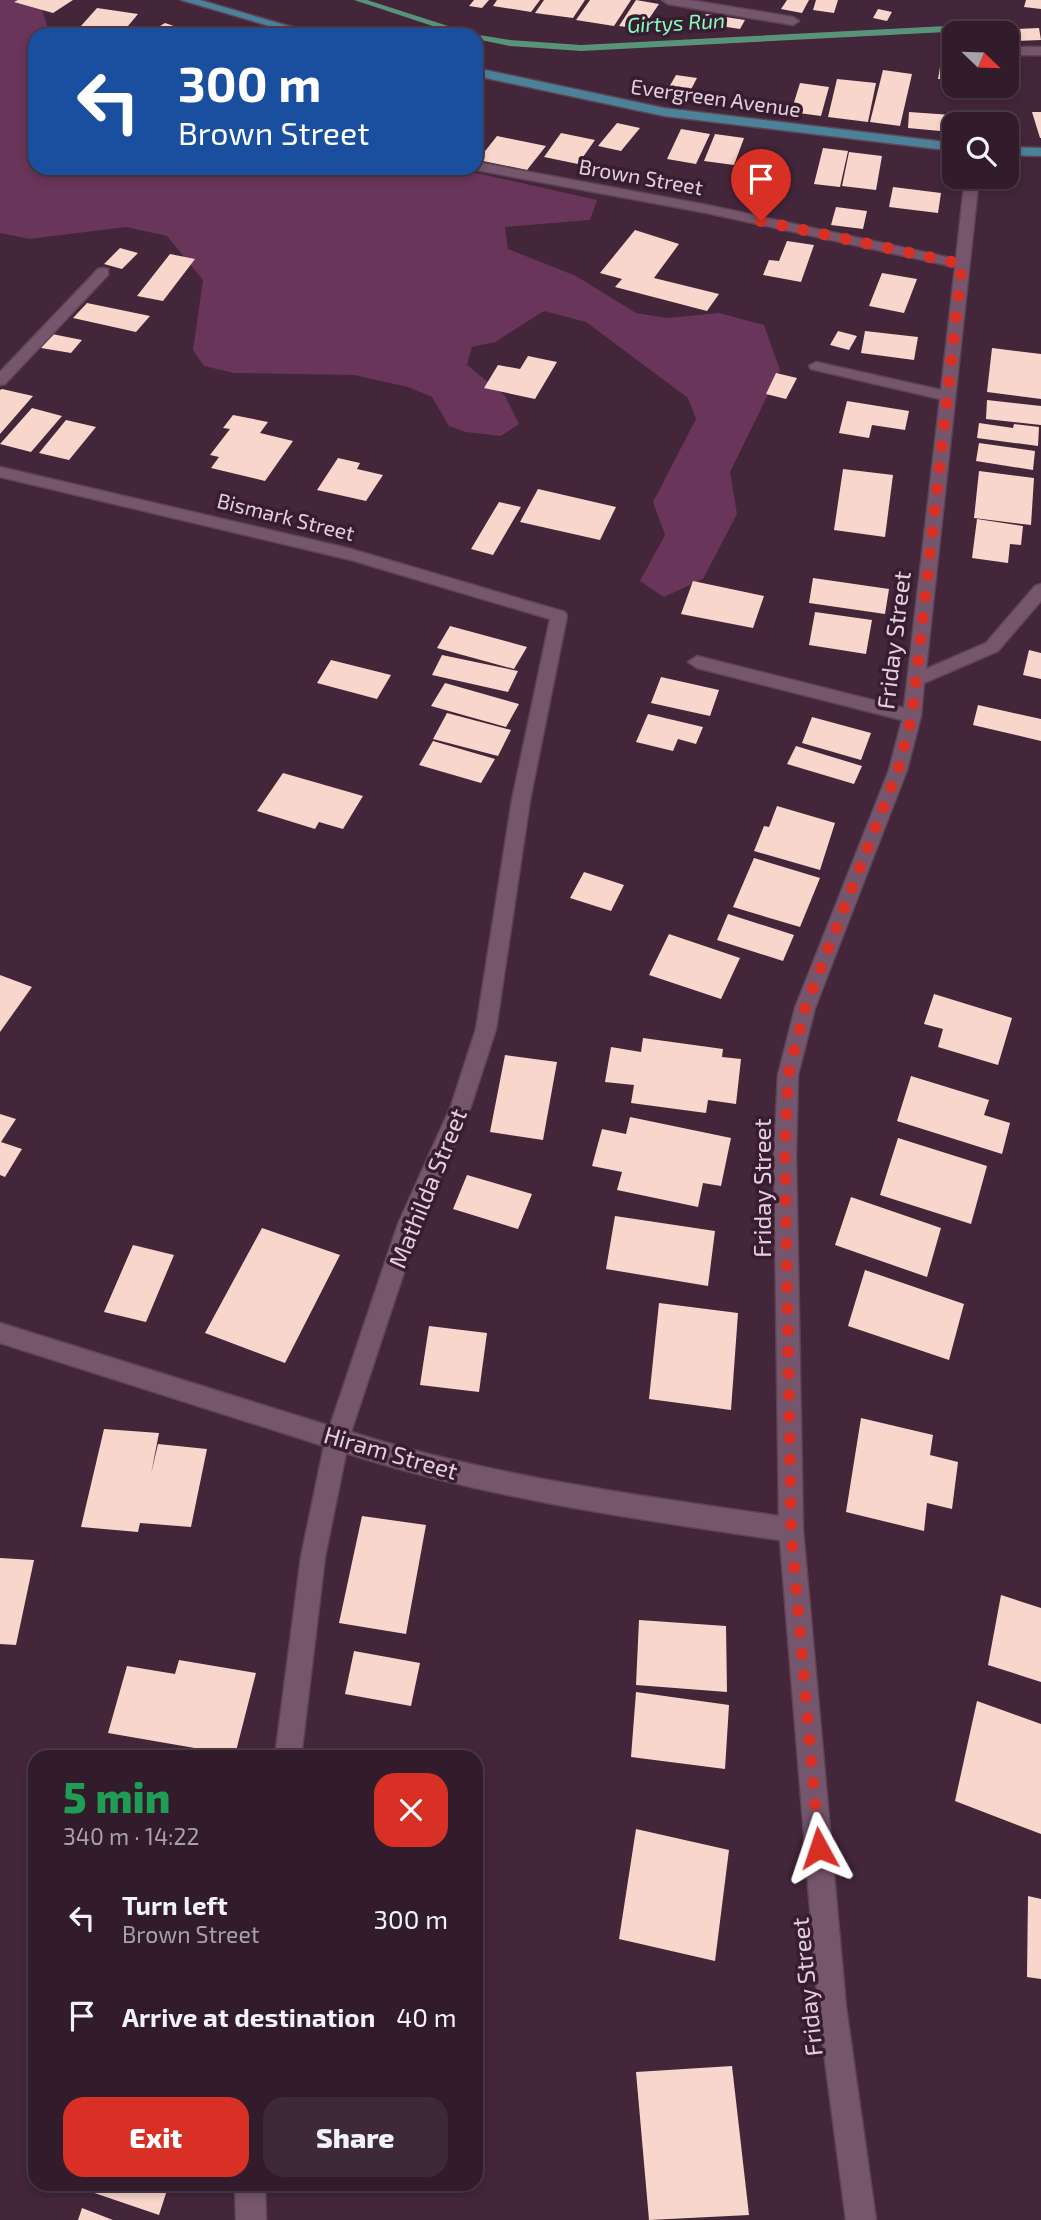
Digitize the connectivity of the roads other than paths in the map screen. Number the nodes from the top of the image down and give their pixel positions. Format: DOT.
graph roads {
  1 [pos="187,0"];
  2 [pos="668,0"];
  3 [pos="793,20"];
  4 [pos="288,28"];
  5 [pos="1019,51"];
  6 [pos="1041,51"];
  7 [pos="483,73"];
  8 [pos="942,146"];
  9 [pos="1019,151"];
  10 [pos="1041,152"];
  11 [pos="483,167"];
  12 [pos="971,189"];
  13 [pos="962,264"];
  14 [pos="103,272"];
  15 [pos="816,366"];
  16 [pos="0,381"];
  17 [pos="947,396"];
  18 [pos="0,472"];
  19 [pos="1041,590"];
  20 [pos="559,616"];
  21 [pos="697,662"];
  22 [pos="916,680"];
  23 [pos="912,716"];
  24 [pos="0,1333"];
  25 [pos="337,1439"];
  26 [pos="791,1530"];
  27 [pos="289,1750"];
  28 [pos="250,2191"];
  29 [pos="251,2220"];
  30 [pos="860,2220"];
  1 -- 4 [label="main road"];
  2 -- 3 [label="street"];
  5 -- 6 [label="street"];
  7 -- 8 [label="main road, Evergreen Avenue"];
  9 -- 10 [label="main road"];
  11 -- 13 [label="street, Brown Street"];
  12 -- 13 [label="street, Friday Street"];
  13 -- 17 [label="street, Friday Street"];
  14 -- 16 [label="street"];
  15 -- 17 [label="street"];
  17 -- 22 [label="street, Friday Street"];
  18 -- 20 [label="street, Bismark Street"];
  19 -- 22 [label="street"];
  20 -- 25 [label="street, Mathilda Street"];
  21 -- 23 [label="street"];
  22 -- 23 [label="street, Friday Street"];
  23 -- 26 [label="street, Friday Street"];
  24 -- 25 [label="street, Hiram Street"];
  25 -- 26 [label="street, Hiram Street"];
  25 -- 27 [label="street, Mathilda Street"];
  26 -- 30 [label="street, Friday Street"];
  28 -- 29 [label="street"];
}
